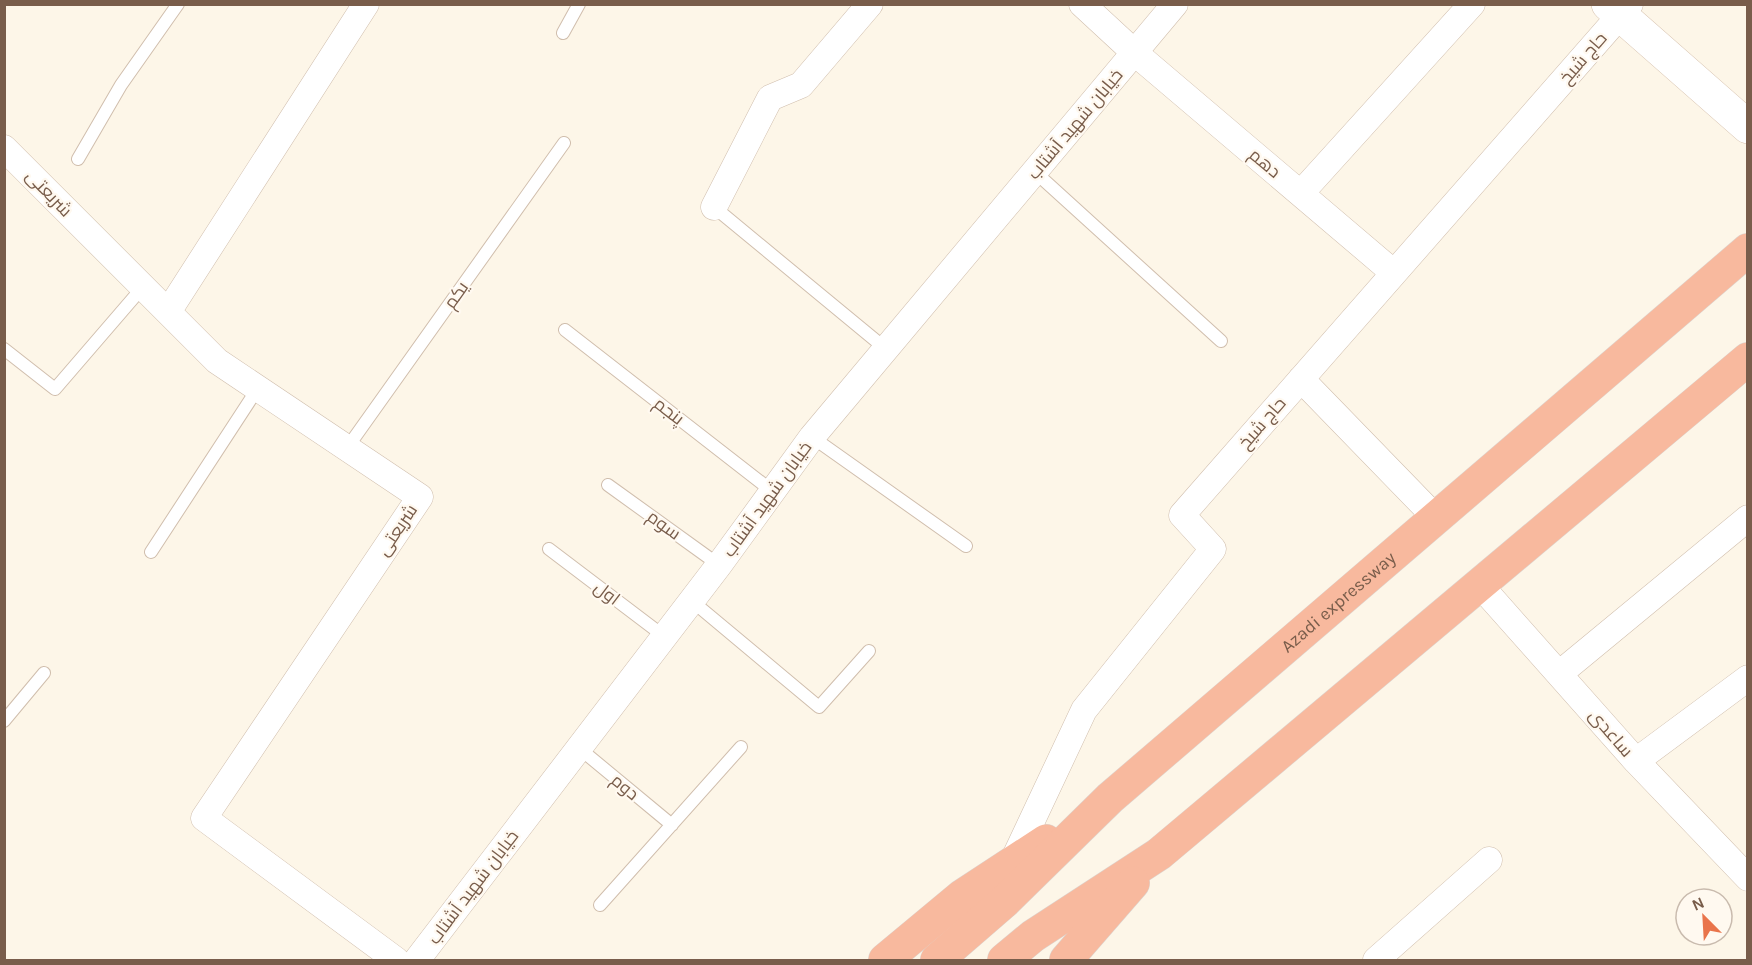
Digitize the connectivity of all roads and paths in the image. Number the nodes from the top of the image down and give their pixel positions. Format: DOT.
graph roads {
  1 [pos="178,4"];
  2 [pos="366,4"];
  3 [pos="579,4"];
  4 [pos="870,4"];
  5 [pos="1082,4"];
  6 [pos="1175,4"];
  7 [pos="1472,4"];
  8 [pos="1620,8"];
  9 [pos="563,33"];
  10 [pos="1135,53"];
  11 [pos="1748,127"];
  12 [pos="564,143"];
  13 [pos="4,148"];
  14 [pos="78,159"];
  15 [pos="1035,172"];
  16 [pos="1301,193"];
  17 [pos="714,207"];
  18 [pos="1748,250"];
  19 [pos="1394,273"];
  20 [pos="142,288"];
  21 [pos="168,312"];
  22 [pos="565,330"];
  23 [pos="1221,341"];
  24 [pos="4,349"];
  25 [pos="886,349"];
  26 [pos="1748,359"];
  27 [pos="1301,379"];
  28 [pos="258,388"];
  29 [pos="812,437"];
  30 [pos="347,448"];
  31 [pos="608,484"];
  32 [pos="772,491"];
  33 [pos="1436,518"];
  34 [pos="1748,518"];
  35 [pos="966,546"];
  36 [pos="549,549"];
  37 [pos="151,552"];
  38 [pos="719,565"];
  39 [pos="1479,584"];
  40 [pos="692,601"];
  41 [pos="664,637"];
  42 [pos="869,651"];
  43 [pos="44,673"];
  44 [pos="1560,674"];
  45 [pos="1748,678"];
  46 [pos="4,721"];
  47 [pos="741,747"];
  48 [pos="579,748"];
  49 [pos="1636,761"];
  50 [pos="1110,798"];
  51 [pos="672,825"];
  52 [pos="1159,854"];
  53 [pos="1489,860"];
  54 [pos="1012,863"];
  55 [pos="1748,878"];
  56 [pos="600,905"];
  57 [pos="396,960"];
  58 [pos="417,960"];
  59 [pos="885,960"];
  60 [pos="937,960"];
  61 [pos="1004,960"];
  62 [pos="1066,960"];
  63 [pos="1376,960"];
  1 -- 14 [label="lane"];
  2 -- 21 [label="street"];
  3 -- 9 [label="lane"];
  4 -- 17 [label="street"];
  5 -- 10 [label="street, دهم"];
  6 -- 10 [label="street, خیابان شهید آشتاب"];
  7 -- 16 [label="street"];
  8 -- 11 [label="main road"];
  8 -- 19 [label="street, حاج شیخ"];
  10 -- 15 [label="street, خیابان شهید آشتاب"];
  10 -- 16 [label="street, دهم"];
  12 -- 30 [label="lane, یکم"];
  13 -- 20 [label="street, شریعتی"];
  15 -- 23 [label="lane"];
  15 -- 25 [label="street, خیابان شهید آشتاب"];
  16 -- 19 [label="street, دهم"];
  17 -- 25 [label="lane"];
  18 -- 33 [label="highway, Azadi expressway"];
  19 -- 27 [label="street, حاج شیخ"];
  20 -- 21 [label="street, شریعتی"];
  20 -- 24 [label="lane"];
  21 -- 28 [label="street, شریعتی"];
  22 -- 32 [label="lane, پنجم"];
  25 -- 29 [label="street, خیابان شهید آشتاب"];
  26 -- 39 [label="highway"];
  27 -- 33 [label="street"];
  27 -- 54 [label="street, حاج شیخ"];
  28 -- 30 [label="street, شریعتی"];
  28 -- 37 [label="lane"];
  29 -- 32 [label="street, خیابان شهید آشتاب"];
  29 -- 35 [label="lane"];
  30 -- 57 [label="street, شریعتی"];
  31 -- 38 [label="lane, سوم"];
  32 -- 38 [label="street, خیابان شهید آشتاب"];
  33 -- 50 [label="highway, Azadi expressway"];
  34 -- 44 [label="street"];
  36 -- 41 [label="lane, اول"];
  38 -- 40 [label="street, خیابان شهید آشتاب"];
  39 -- 44 [label="street, ساعدی"];
  39 -- 52 [label="highway"];
  40 -- 41 [label="street, خیابان شهید آشتاب"];
  40 -- 42 [label="lane"];
  41 -- 48 [label="street, خیابان شهید آشتاب"];
  43 -- 46 [label="lane"];
  44 -- 49 [label="street, ساعدی"];
  45 -- 49 [label="street"];
  47 -- 51 [label="lane"];
  48 -- 51 [label="lane, دوم"];
  48 -- 58 [label="street, خیابان شهید آشتاب"];
  49 -- 55 [label="street, ساعدی"];
  50 -- 54 [label="highway"];
  50 -- 60 [label="highway, Azadi expressway"];
  51 -- 56 [label="lane"];
  52 -- 61 [label="highway"];
  52 -- 62 [label="highway"];
  53 -- 63 [label="street"];
  54 -- 59 [label="highway"];
}
